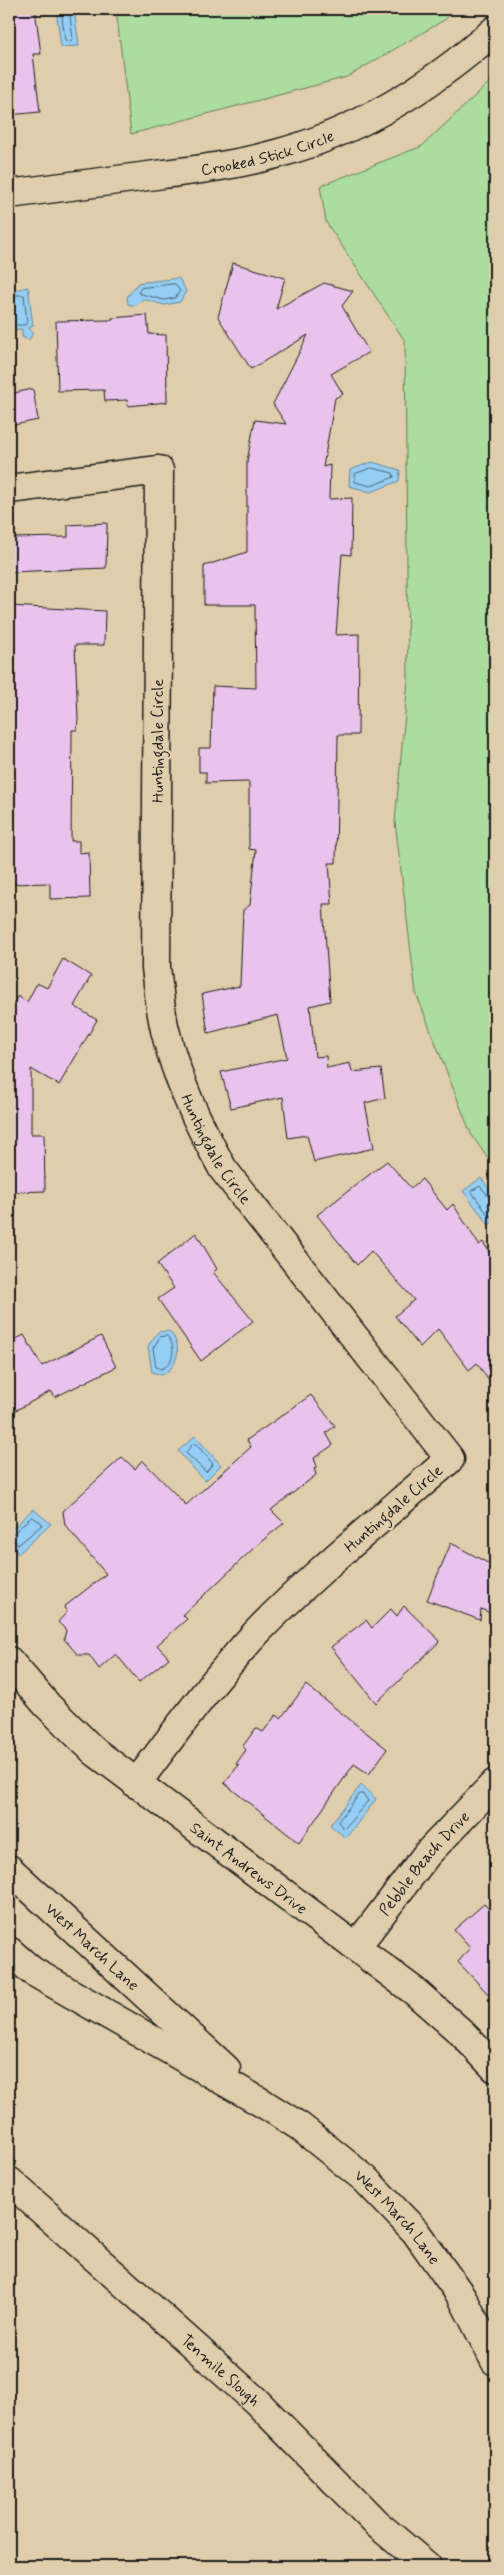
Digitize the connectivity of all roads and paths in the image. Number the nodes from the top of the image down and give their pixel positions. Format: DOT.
graph roads {
  1 [pos="495,30"];
  2 [pos="9,194"];
  3 [pos="9,489"];
  4 [pos="9,1661"];
  5 [pos="495,1783"];
  6 [pos="136,1784"];
  7 [pos="9,1869"];
  8 [pos="356,1947"];
  9 [pos="9,1951"];
  10 [pos="495,2068"];
  11 [pos="264,2104"];
  12 [pos="9,2181"];
  13 [pos="495,2361"];
  14 [pos="427,2566"];
  1 -- 2 [label="street, Crooked Stick Circle"];
  3 -- 6 [label="street, Huntingdale Circle"];
  4 -- 6 [label="street, Saint Andrews Drive"];
  5 -- 8 [label="street, Pebble Beach Drive"];
  6 -- 8 [label="street, Saint Andrews Drive"];
  7 -- 11 [label="street, West March Lane"];
  8 -- 10 [label="street, Saint Andrews Drive"];
  9 -- 11 [label="street, West March Lane"];
  11 -- 13 [label="street, West March Lane"];
  12 -- 14 [label="street, Tenmile Slough"];
}
